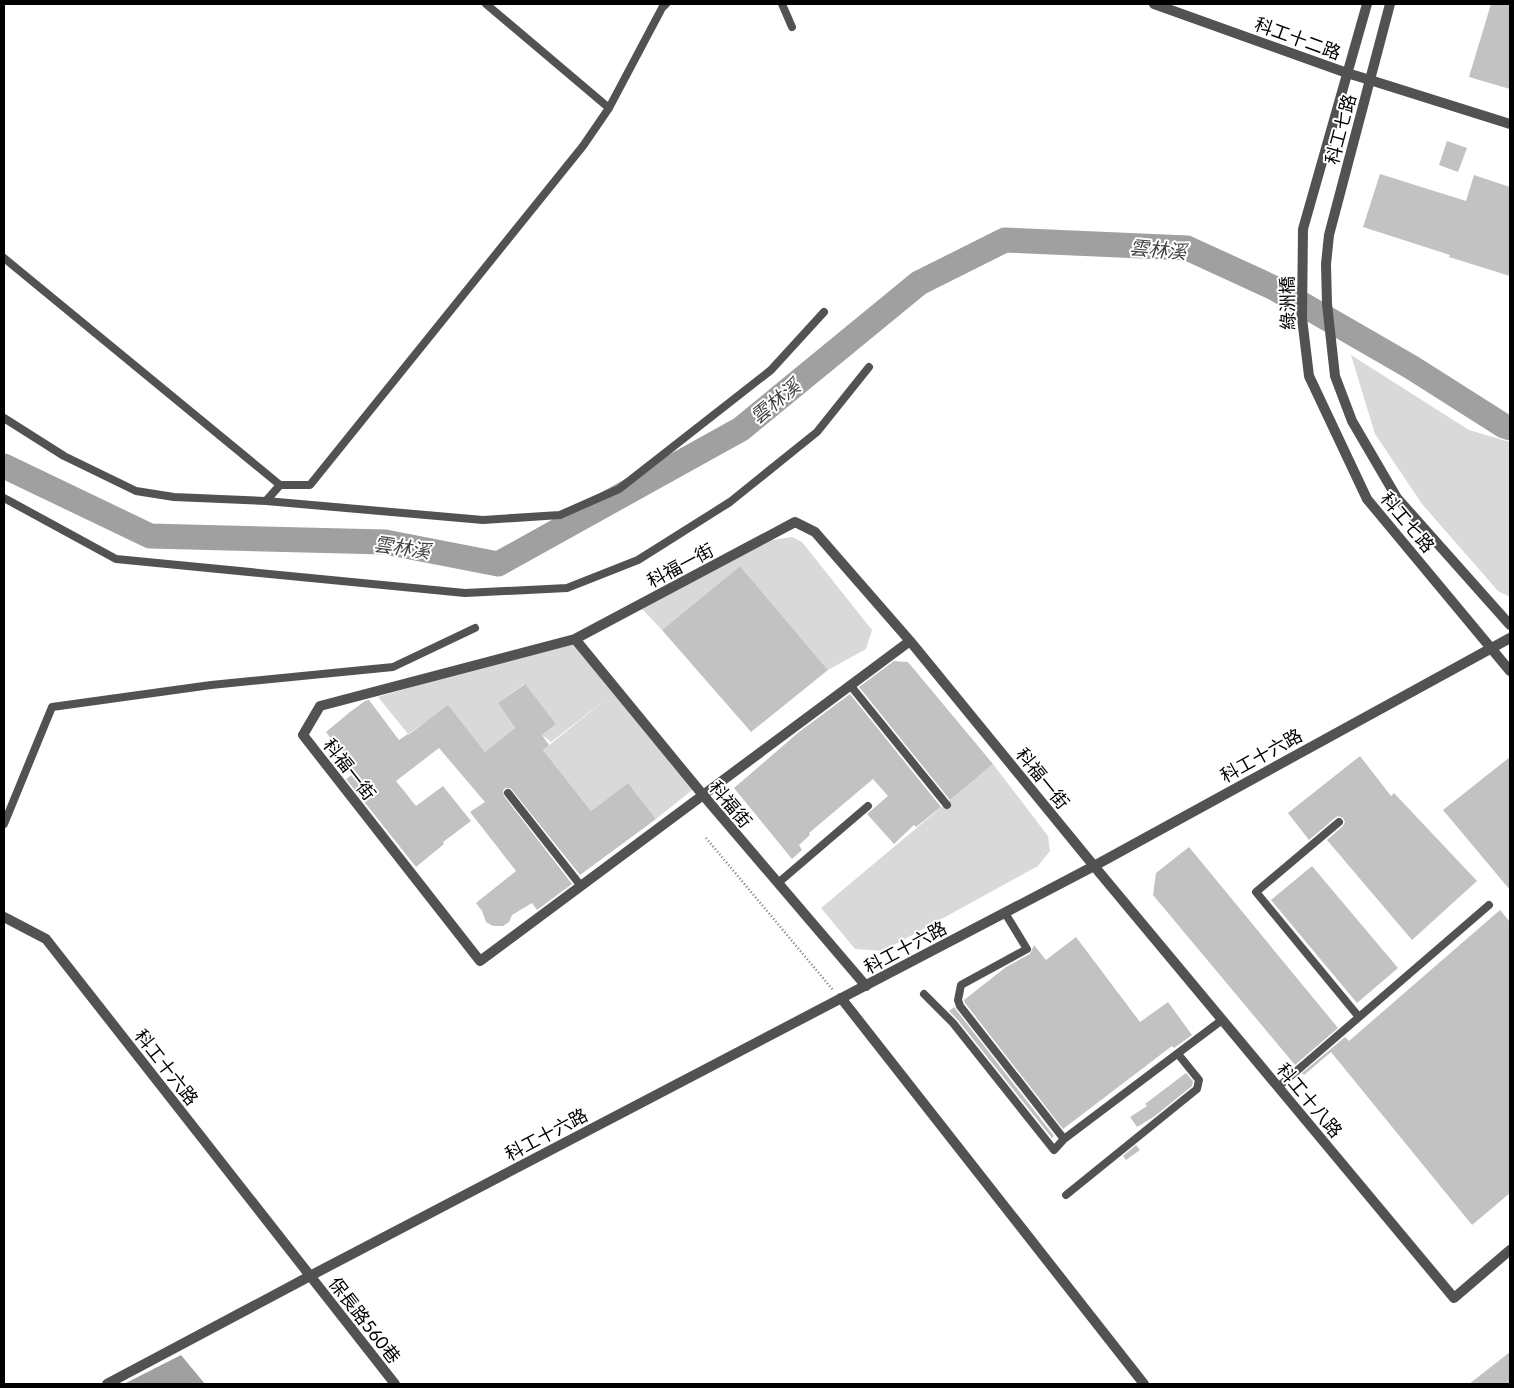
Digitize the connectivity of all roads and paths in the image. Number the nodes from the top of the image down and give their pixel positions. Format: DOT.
graph roads {
  1 [pos="486,4"];
  2 [pos="666,4"];
  3 [pos="782,4"];
  4 [pos="1154,4"];
  5 [pos="1367,4"];
  6 [pos="1390,4"];
  7 [pos="792,27"];
  8 [pos="1347,73"];
  9 [pos="1370,80"];
  10 [pos="609,108"];
  11 [pos="1510,124"];
  12 [pos="1304,229"];
  13 [pos="4,258"];
  14 [pos="824,312"];
  15 [pos="869,367"];
  16 [pos="1309,376"];
  17 [pos="4,418"];
  18 [pos="280,484"];
  19 [pos="4,498"];
  20 [pos="266,501"];
  21 [pos="1510,625"];
  22 [pos="475,628"];
  23 [pos="1510,638"];
  24 [pos="576,639"];
  25 [pos="910,641"];
  26 [pos="1491,648"];
  27 [pos="1510,671"];
  28 [pos="850,685"];
  29 [pos="508,793"];
  30 [pos="702,795"];
  31 [pos="947,805"];
  32 [pos="868,806"];
  33 [pos="1339,822"];
  34 [pos="4,824"];
  35 [pos="706,838"];
  36 [pos="1094,866"];
  37 [pos="778,883"];
  38 [pos="581,886"];
  39 [pos="1489,905"];
  40 [pos="1005,913"];
  41 [pos="4,917"];
  42 [pos="866,986"];
  43 [pos="924,994"];
  44 [pos="841,998"];
  45 [pos="1359,1017"];
  46 [pos="1222,1020"];
  47 [pos="1178,1054"];
  48 [pos="1278,1087"];
  49 [pos="1064,1139"];
  50 [pos="1066,1195"];
  51 [pos="1510,1250"];
  52 [pos="310,1276"];
  53 [pos="107,1384"];
  54 [pos="395,1384"];
  55 [pos="1144,1384"];
  1 -- 10 [label="lane"];
  2 -- 10 [label="lane"];
  3 -- 7 [label="lane"];
  4 -- 8 [label="street, 科工十二路"];
  5 -- 8 [label="street, 科工七路"];
  6 -- 9 [label="street, 科工七路"];
  8 -- 9 [label="street, 科工十二路"];
  8 -- 12 [label="street, 科工七路"];
  9 -- 11 [label="street"];
  9 -- 21 [label="street, 科工七路"];
  10 -- 18 [label="lane"];
  12 -- 16 [label="street, 綠洲橋"];
  13 -- 18 [label="lane"];
  14 -- 20 [label="lane"];
  15 -- 19 [label="lane"];
  16 -- 26 [label="street, 科工七路"];
  17 -- 20 [label="lane"];
  18 -- 20 [label="lane"];
  22 -- 34 [label="lane"];
  23 -- 26 [label="street, 科工十六路"];
  24 -- 25 [label="street, 科福一街"];
  24 -- 30 [label="street, 科福街"];
  24 -- 38 [label="street, 科福一街"];
  25 -- 28 [label="street, 科福一街"];
  25 -- 36 [label="street, 科福一街"];
  26 -- 27 [label="street, 科工七路"];
  26 -- 36 [label="street, 科工十六路"];
  28 -- 30 [label="street, 科福一街"];
  28 -- 31 [label="lane"];
  29 -- 38 [label="lane"];
  30 -- 37 [label="street, 科福街"];
  30 -- 38 [label="street, 科福一街"];
  32 -- 37 [label="lane"];
  33 -- 45 [label="lane"];
  35 -- 44 [label="path"];
  36 -- 40 [label="street, 科工十六路"];
  36 -- 46 [label="street, 科工十八路"];
  37 -- 42 [label="street, 科福街"];
  39 -- 45 [label="lane"];
  40 -- 42 [label="street, 科工十六路"];
  40 -- 49 [label="lane"];
  41 -- 52 [label="street, 科工十六路"];
  42 -- 44 [label="street, 科工十六路"];
  43 -- 49 [label="lane"];
  44 -- 52 [label="street, 科工十六路"];
  44 -- 55 [label="street"];
  45 -- 48 [label="lane"];
  46 -- 47 [label="lane"];
  46 -- 48 [label="street, 科工十八路"];
  47 -- 49 [label="lane"];
  47 -- 50 [label="lane"];
  48 -- 51 [label="street, 科工十八路"];
  52 -- 53 [label="street, 科工十六路"];
  52 -- 54 [label="street, 保長路560巷"];
}
